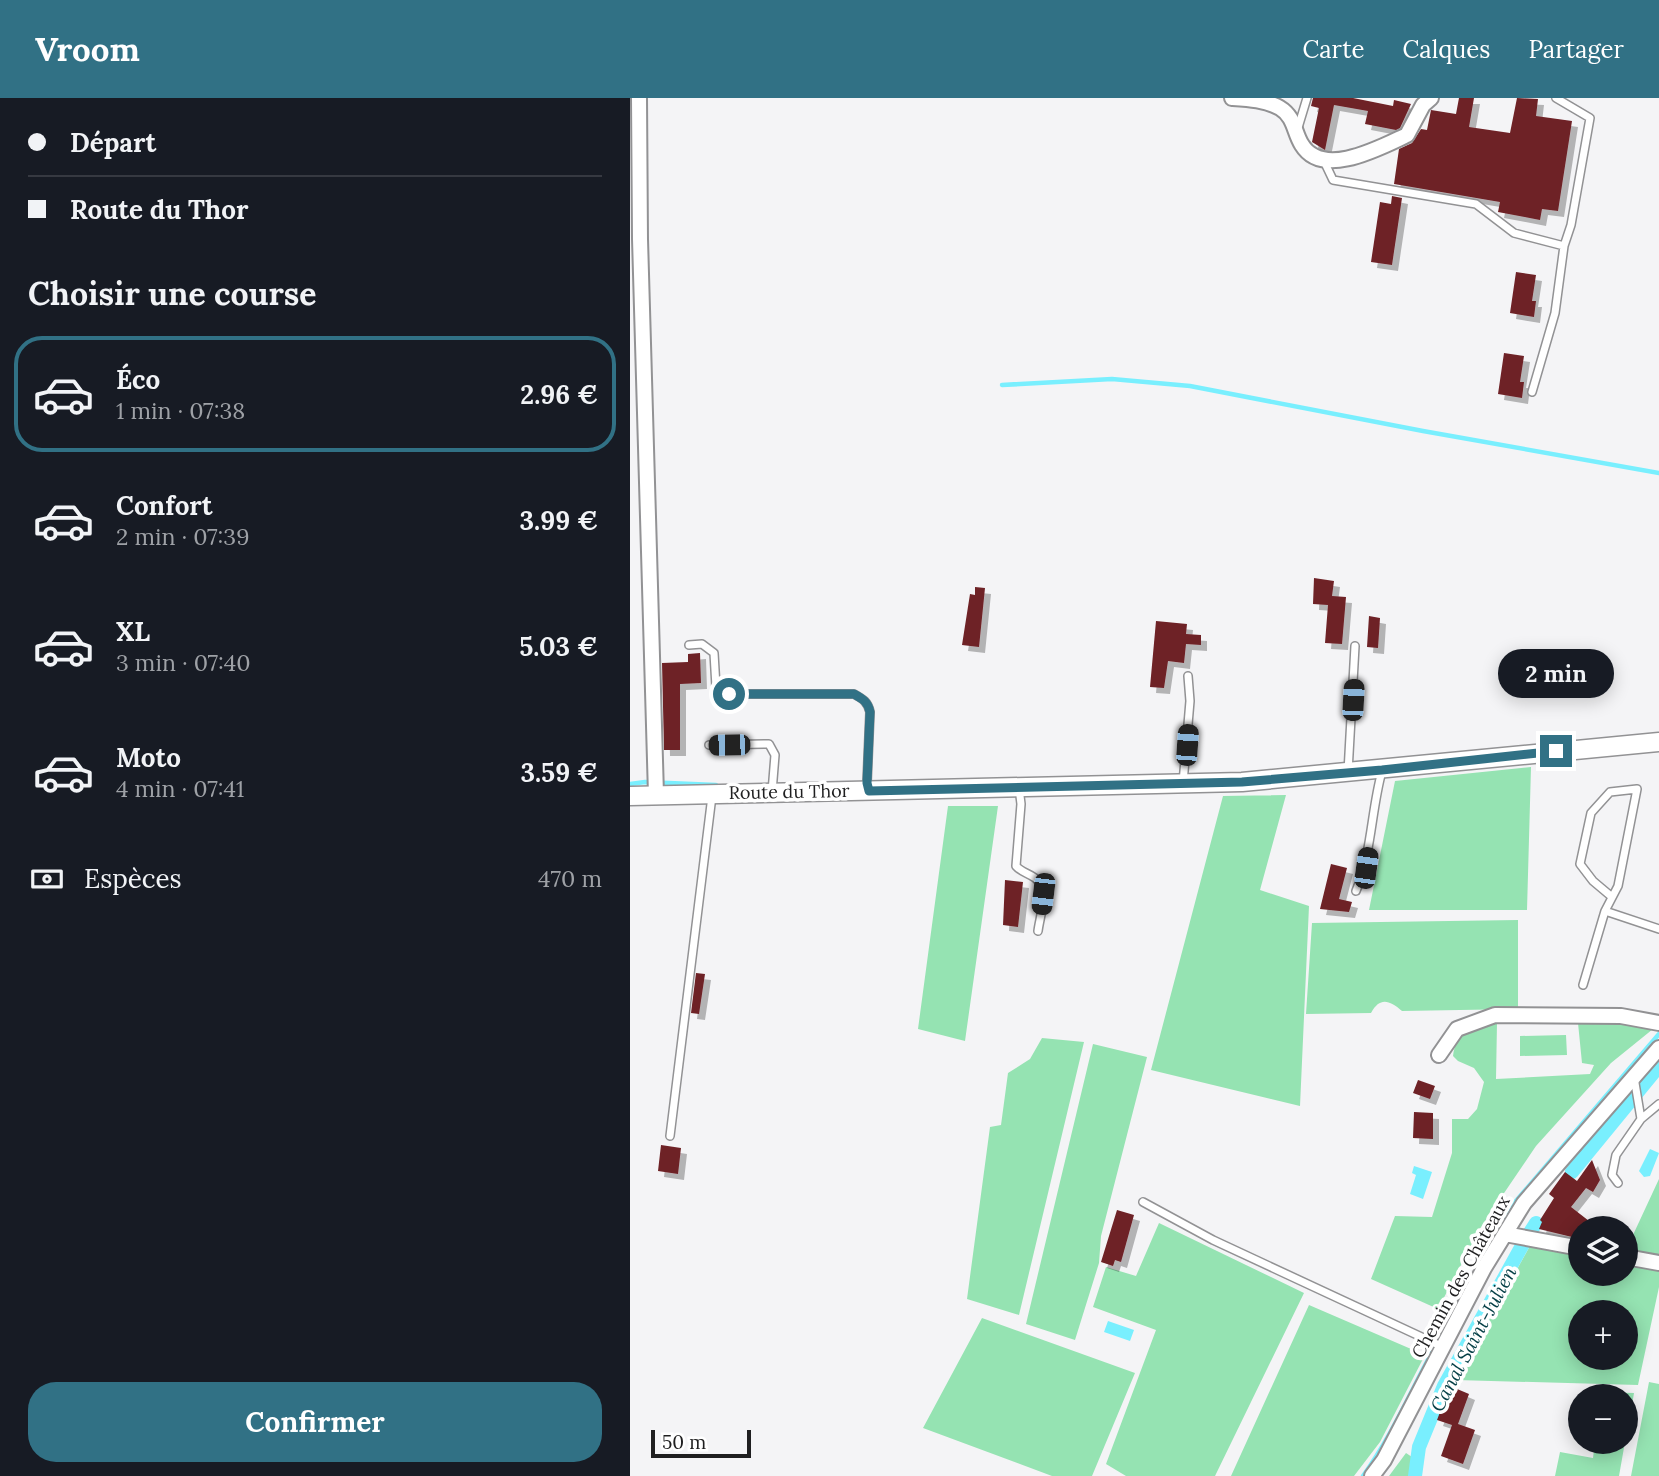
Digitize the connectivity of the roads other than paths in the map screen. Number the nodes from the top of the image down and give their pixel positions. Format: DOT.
graph roads {
  1 [pos="639,98"];
  2 [pos="1232,98"];
  3 [pos="1307,98"];
  4 [pos="1431,98"];
  5 [pos="1556,98"];
  6 [pos="1297,131"];
  7 [pos="1323,159"];
  8 [pos="635,187"];
  9 [pos="1564,246"];
  10 [pos="1532,392"];
  11 [pos="689,645"];
  12 [pos="1356,646"];
  13 [pos="1188,676"];
  14 [pos="1659,742"];
  15 [pos="709,745"];
  16 [pos="1382,770"];
  17 [pos="1348,773"];
  18 [pos="1183,784"];
  19 [pos="1018,788"];
  20 [pos="869,791"];
  21 [pos="772,793"];
  22 [pos="713,794"];
  23 [pos="656,795"];
  24 [pos="630,796"];
  25 [pos="1356,891"];
  26 [pos="1612,897"];
  27 [pos="1605,911"];
  28 [pos="1659,929"];
  29 [pos="1038,932"];
  30 [pos="1583,985"];
  31 [pos="1659,1023"];
  32 [pos="1659,1048"];
  33 [pos="1438,1055"];
  34 [pos="1634,1076"];
  35 [pos="1659,1104"];
  36 [pos="1641,1119"];
  37 [pos="670,1136"];
  38 [pos="1618,1183"];
  39 [pos="1143,1202"];
  40 [pos="1505,1234"];
  41 [pos="1568,1246"];
  42 [pos="1638,1259"];
  43 [pos="1659,1263"];
  44 [pos="1443,1347"];
  45 [pos="1372,1476"];
  1 -- 8 [label="street"];
  2 -- 6 [label="street"];
  3 -- 6 [label="lane"];
  4 -- 7 [label="street"];
  5 -- 9 [label="lane"];
  6 -- 7 [label="street"];
  7 -- 9 [label="lane"];
  8 -- 23 [label="street"];
  9 -- 10 [label="lane"];
  11 -- 20 [label="lane"];
  12 -- 17 [label="lane"];
  13 -- 18 [label="lane"];
  14 -- 16 [label="street, Route du Thor"];
  15 -- 21 [label="lane"];
  16 -- 17 [label="street, Route du Thor"];
  16 -- 25 [label="lane"];
  17 -- 18 [label="street, Route du Thor"];
  18 -- 19 [label="street, Route du Thor"];
  19 -- 20 [label="street, Route du Thor"];
  19 -- 29 [label="lane"];
  20 -- 21 [label="street, Route du Thor"];
  21 -- 22 [label="street, Route du Thor"];
  22 -- 23 [label="street, Route du Thor"];
  22 -- 37 [label="lane"];
  23 -- 24 [label="street, Route du Thor"];
  26 -- 26 [label="lane"];
  26 -- 27 [label="lane"];
  27 -- 28 [label="lane"];
  27 -- 30 [label="lane"];
  31 -- 33 [label="street"];
  32 -- 34 [label="street, Chemin des Châteaux"];
  34 -- 36 [label="lane"];
  34 -- 40 [label="street, Chemin des Châteaux"];
  35 -- 36 [label="lane"];
  36 -- 38 [label="lane"];
  39 -- 44 [label="lane"];
  40 -- 41 [label="street"];
  40 -- 44 [label="street, Chemin des Châteaux"];
  42 -- 43 [label="street"];
  44 -- 45 [label="street, Chemin des Châteaux"];
}
